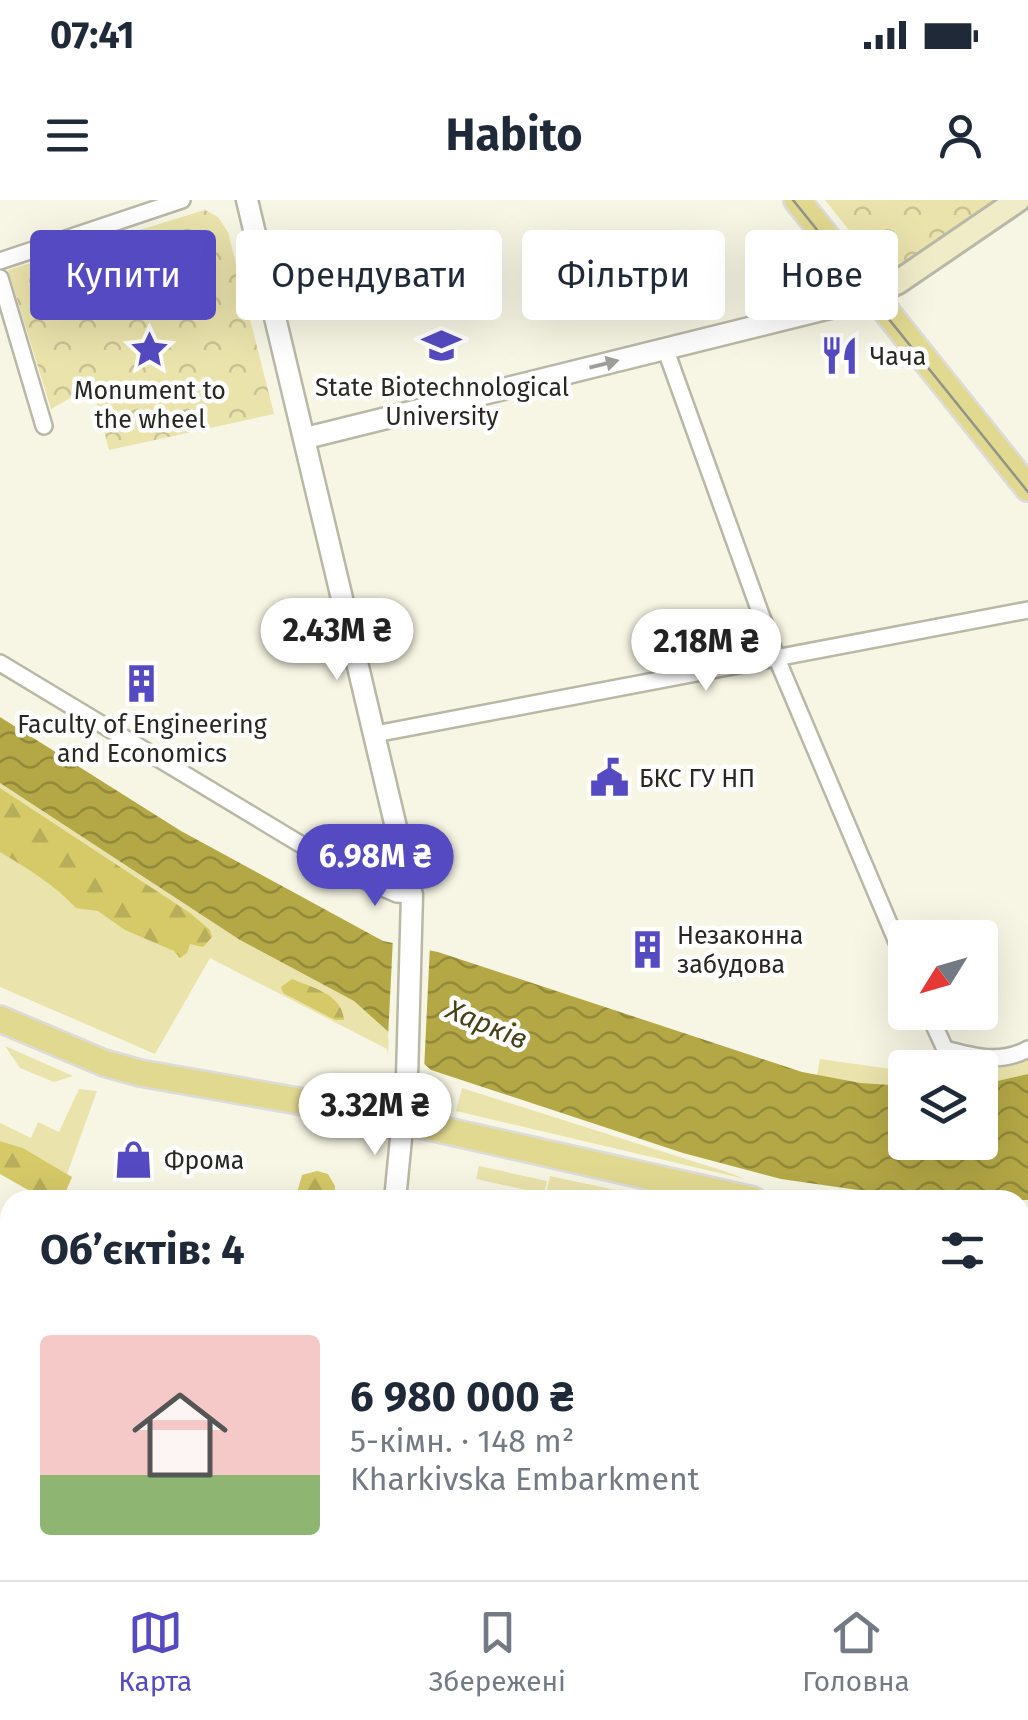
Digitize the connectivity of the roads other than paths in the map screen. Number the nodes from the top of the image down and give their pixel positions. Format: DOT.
graph roads {
  1 [pos="246,200"];
  2 [pos="797,200"];
  3 [pos="1018,200"];
  4 [pos="177,201"];
  5 [pos="821,230"];
  6 [pos="0,261"];
  7 [pos="0,278"];
  8 [pos="898,282"];
  9 [pos="780,320"];
  10 [pos="893,320"];
  11 [pos="665,348"];
  12 [pos="44,426"];
  13 [pos="306,438"];
  14 [pos="1028,488"];
  15 [pos="1028,610"];
  16 [pos="778,659"];
  17 [pos="0,664"];
  18 [pos="375,734"];
  19 [pos="412,895"];
  20 [pos="888,921"];
  21 [pos="0,1019"];
  22 [pos="936,1030"];
  23 [pos="1028,1049"];
  24 [pos="404,1120"];
  25 [pos="396,1190"];
  26 [pos="709,1190"];
  1 -- 13 [label="street"];
  2 -- 5 [label="main road"];
  3 -- 8 [label="main road"];
  4 -- 6 [label="street"];
  7 -- 12 [label="street"];
  9 -- 11 [label="street"];
  10 -- 14 [label="main road"];
  13 -- 11 [label="street, one-way"];
  11 -- 16 [label="street"];
  13 -- 18 [label="street"];
  15 -- 16 [label="street"];
  16 -- 18 [label="street"];
  16 -- 20 [label="street"];
  17 -- 19 [label="street"];
  18 -- 19 [label="street"];
  19 -- 24 [label="street"];
  21 -- 24 [label="main road"];
  22 -- 23 [label="street"];
  24 -- 25 [label="street"];
  24 -- 26 [label="main road"];
}
